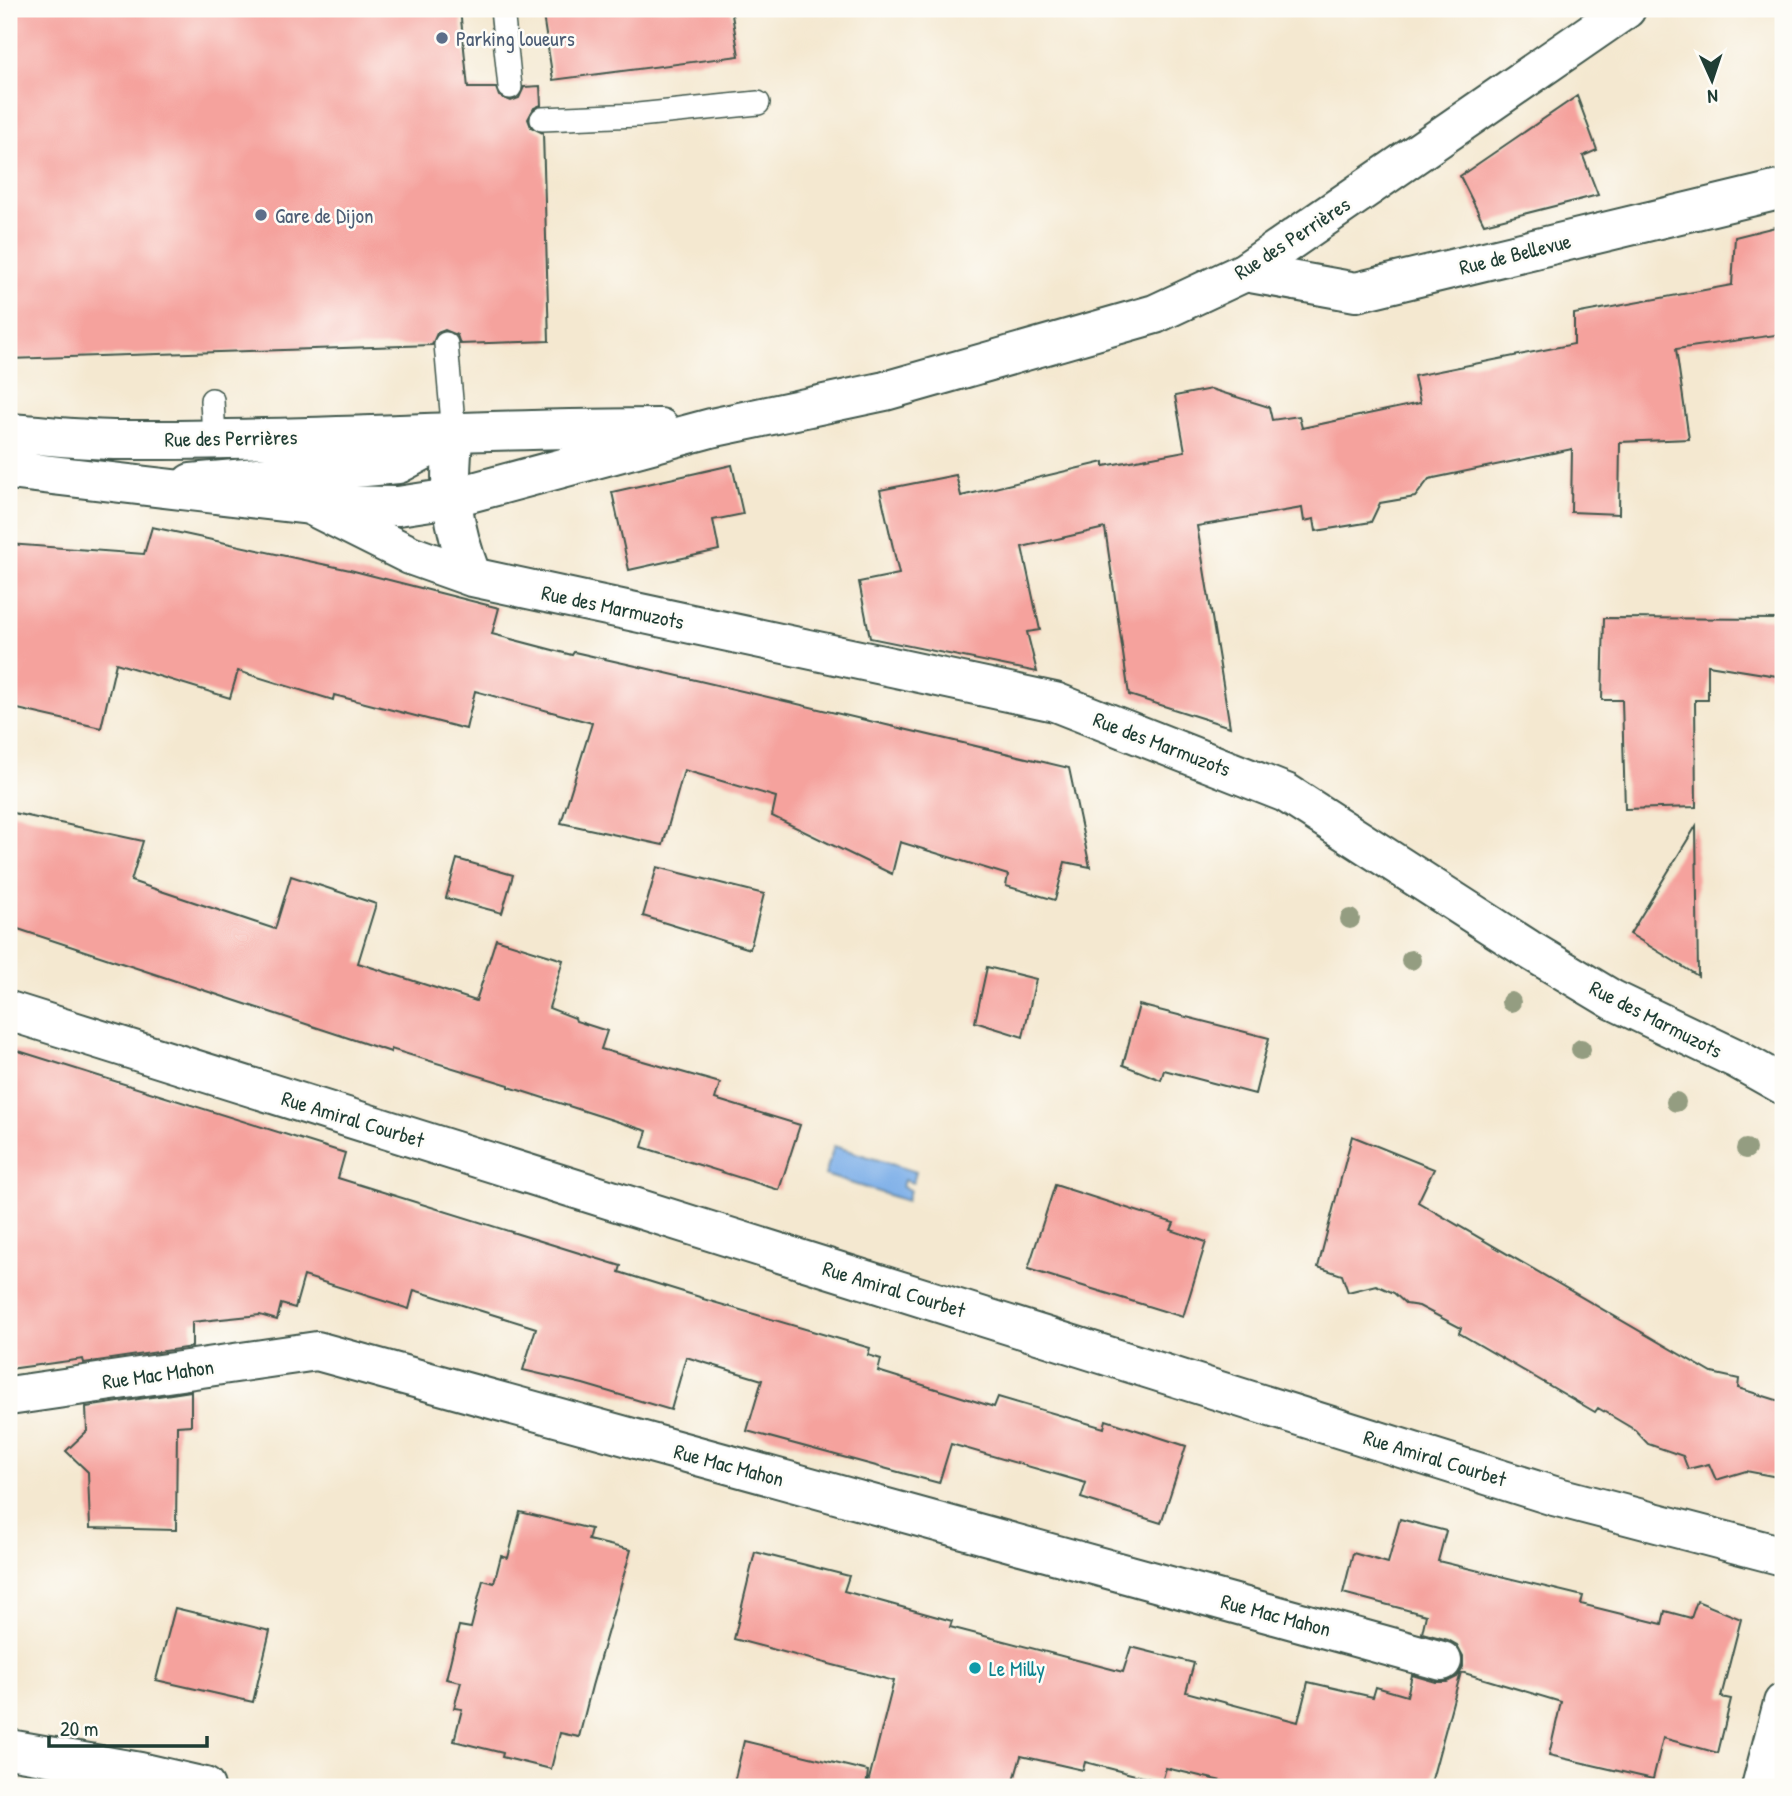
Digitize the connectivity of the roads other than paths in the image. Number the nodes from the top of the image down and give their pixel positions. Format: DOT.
graph roads {
  1 [pos="502,9"];
  2 [pos="1626,9"];
  3 [pos="510,87"];
  4 [pos="758,103"];
  5 [pos="542,119"];
  6 [pos="1783,189"];
  7 [pos="1245,272"];
  8 [pos="446,344"];
  9 [pos="212,400"];
  10 [pos="711,428"];
  11 [pos="9,433"];
  12 [pos="454,434"];
  13 [pos="214,438"];
  14 [pos="9,470"];
  15 [pos="147,487"];
  16 [pos="451,498"];
  17 [pos="310,505"];
  18 [pos="472,576"];
  19 [pos="9,1011"];
  20 [pos="1783,1085"];
  21 [pos="9,1396"];
  22 [pos="1783,1556"];
  23 [pos="1442,1661"];
  24 [pos="1783,1703"];
  25 [pos="9,1749"];
  26 [pos="205,1787"];
  27 [pos="1761,1787"];
  1 -- 3 [label="lane"];
  2 -- 7 [label="street, Rue des Perrières"];
  4 -- 5 [label="lane"];
  6 -- 7 [label="street, Rue de Bellevue"];
  7 -- 10 [label="street, Rue des Perrières"];
  8 -- 12 [label="lane"];
  9 -- 13 [label="lane"];
  10 -- 12 [label="street, Rue des Perrières"];
  10 -- 16 [label="street, Rue des Perrières"];
  11 -- 13 [label="street, Rue des Perrières"];
  12 -- 13 [label="street, Rue des Perrières"];
  12 -- 15 [label="street, Rue des Perrières"];
  12 -- 16 [label="street"];
  14 -- 15 [label="street, Rue des Perrières"];
  15 -- 17 [label="street, Rue des Perrières"];
  16 -- 17 [label="street, Rue des Perrières"];
  16 -- 18 [label="street"];
  17 -- 18 [label="street, Rue des Marmuzots"];
  18 -- 20 [label="street, Rue des Marmuzots"];
  19 -- 22 [label="street, Rue Amiral Courbet"];
  21 -- 23 [label="street, Rue Mac Mahon"];
  24 -- 27 [label="street"];
  25 -- 26 [label="street"];
}
